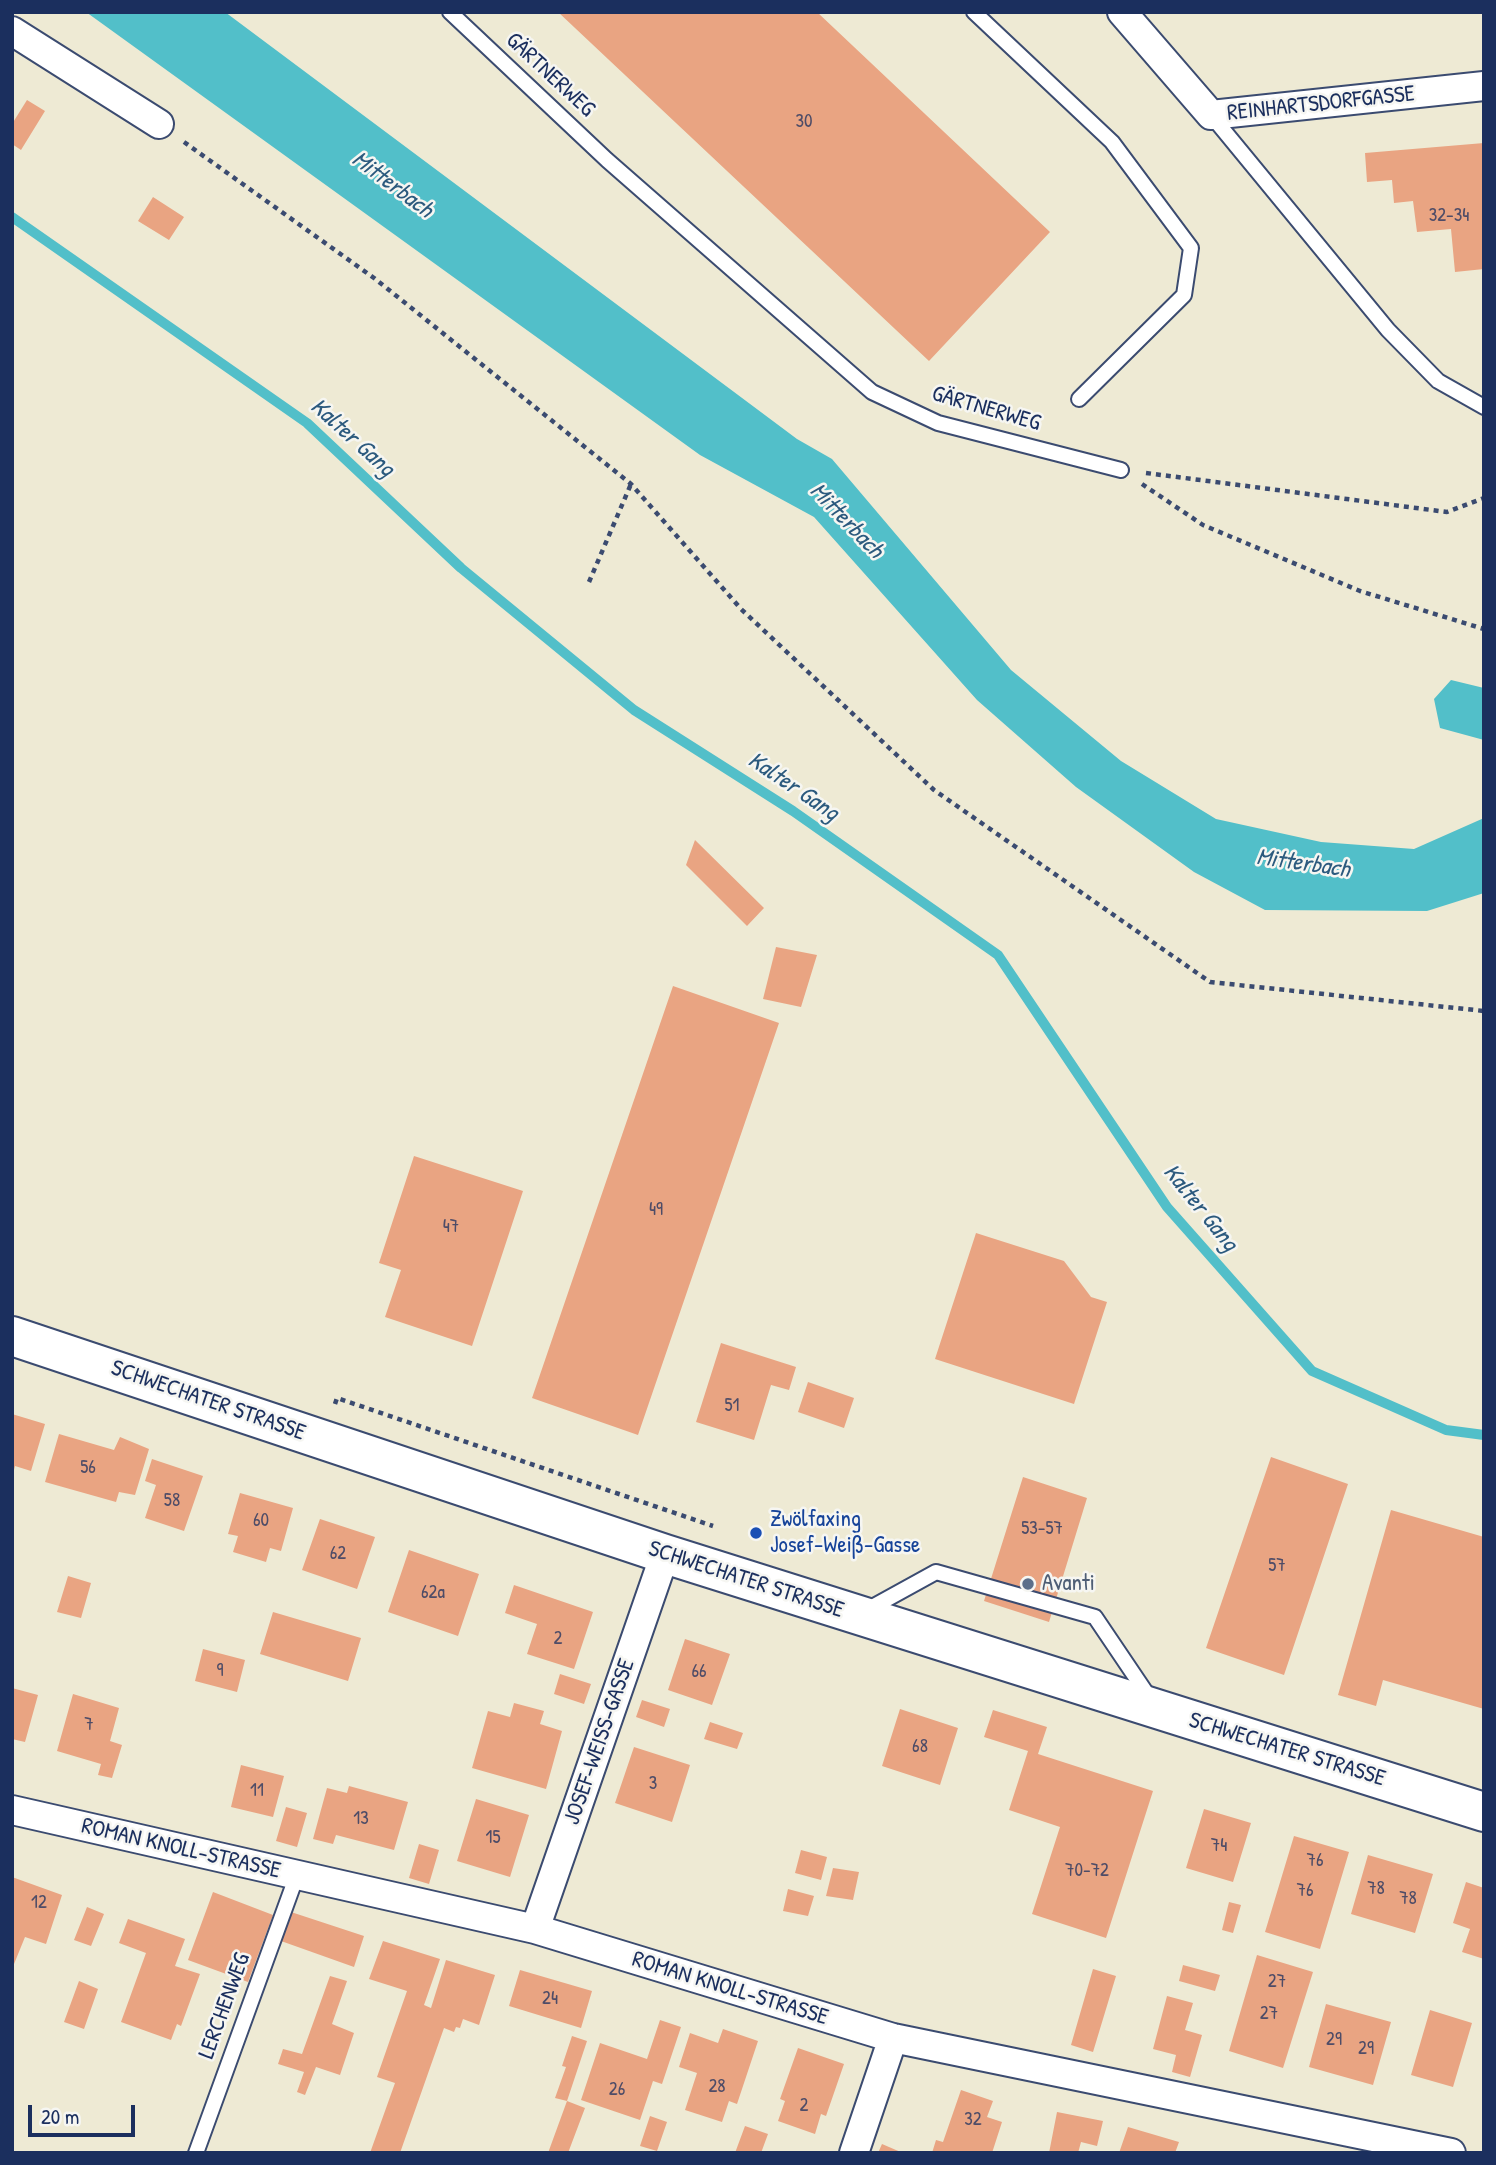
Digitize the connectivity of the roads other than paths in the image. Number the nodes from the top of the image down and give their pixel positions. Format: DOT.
graph roads {
  1 [pos="450,12"];
  2 [pos="974,12"];
  3 [pos="1122,12"];
  4 [pos="12,31"];
  5 [pos="1484,86"];
  6 [pos="1211,115"];
  7 [pos="159,124"];
  8 [pos="1079,398"];
  9 [pos="1484,407"];
  10 [pos="1121,470"];
  11 [pos="12,1336"];
  12 [pos="665,1554"];
  13 [pos="858,1615"];
  14 [pos="1158,1710"];
  15 [pos="12,1810"];
  16 [pos="1484,1812"];
  17 [pos="297,1875"];
  18 [pos="535,1929"];
  19 [pos="893,2038"];
  20 [pos="196,2153"];
  21 [pos="854,2153"];
  22 [pos="1451,2153"];
  1 -- 10 [label="lane, GÄRTNERWEG"];
  2 -- 8 [label="lane"];
  3 -- 6 [label="street, REINHARTSDORFGASSE"];
  4 -- 7 [label="street"];
  5 -- 6 [label="street, REINHARTSDORFGASSE"];
  6 -- 9 [label="lane"];
  11 -- 12 [label="main road, SCHWECHATER STRASSE"];
  12 -- 13 [label="main road, SCHWECHATER STRASSE"];
  12 -- 18 [label="street, JOSEF-WEISS-GASSE"];
  13 -- 14 [label="main road, SCHWECHATER STRASSE"];
  13 -- 14 [label="lane"];
  14 -- 16 [label="main road, SCHWECHATER STRASSE"];
  15 -- 17 [label="street, ROMAN KNOLL-STRASSE"];
  17 -- 18 [label="street, ROMAN KNOLL-STRASSE"];
  17 -- 20 [label="lane, LERCHENWEG"];
  18 -- 19 [label="street, ROMAN KNOLL-STRASSE"];
  19 -- 21 [label="street"];
  19 -- 22 [label="street, ROMAN KNOLL-STRASSE"];
}
